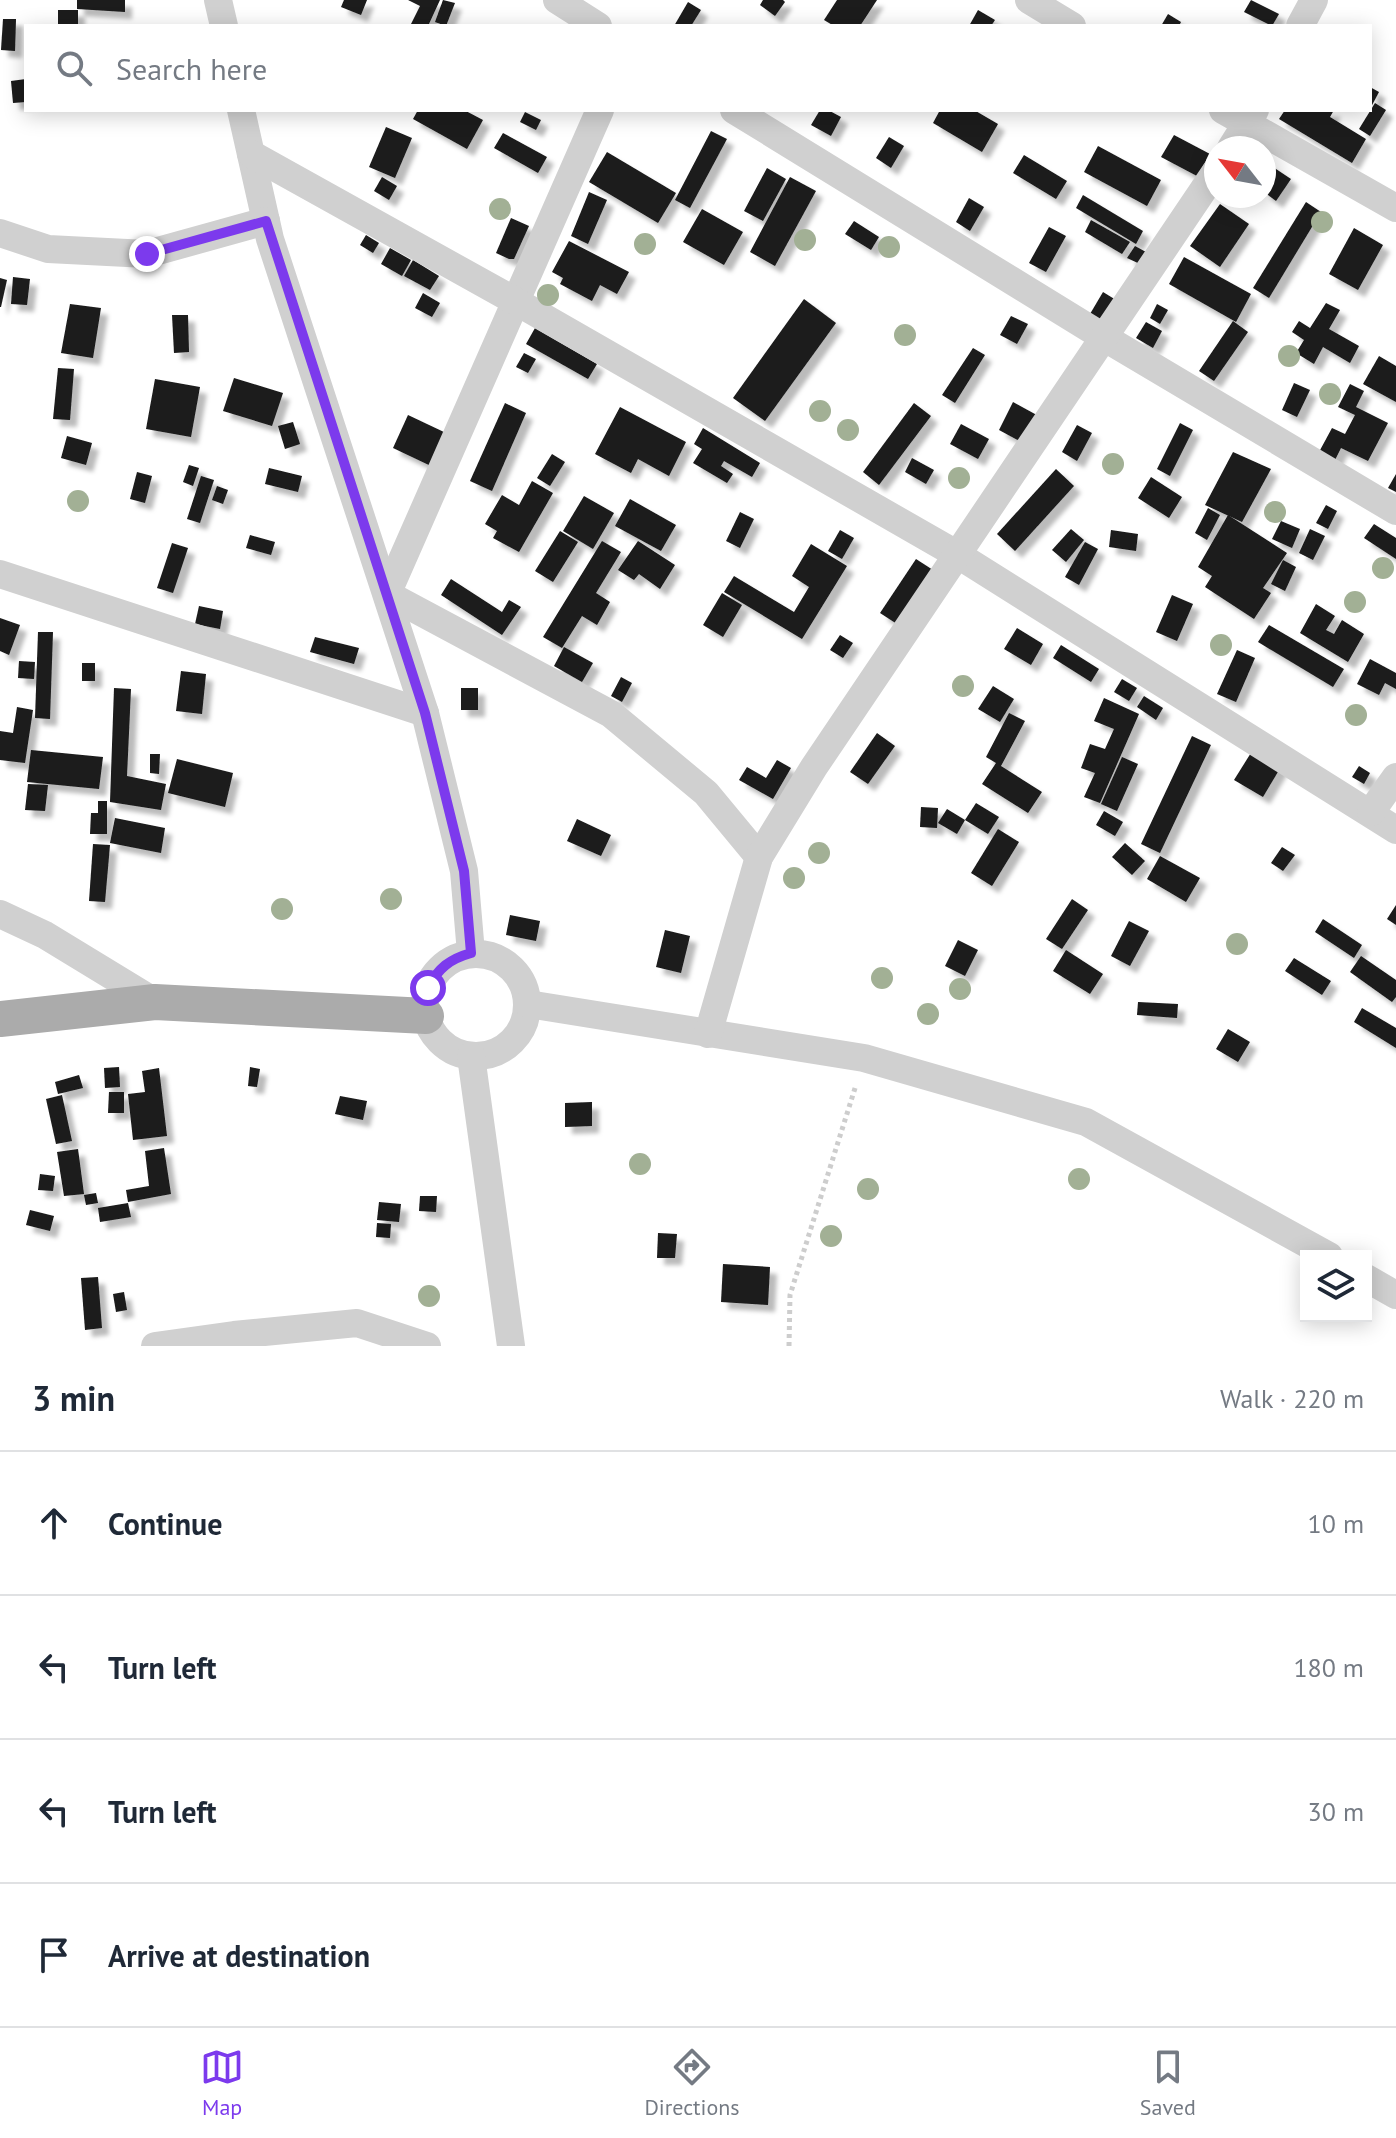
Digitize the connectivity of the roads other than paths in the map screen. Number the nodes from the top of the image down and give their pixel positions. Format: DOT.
graph roads {
  1 [pos="218,0"];
  2 [pos="557,0"];
  3 [pos="1029,0"];
  4 [pos="1314,0"];
  5 [pos="224,24"];
  6 [pos="595,24"];
  7 [pos="1069,24"];
  8 [pos="1301,24"];
  9 [pos="241,112"];
  10 [pos="599,112"];
  11 [pos="737,112"];
  12 [pos="1231,112"];
  13 [pos="1251,117"];
  14 [pos="1239,136"];
  15 [pos="251,154"];
  16 [pos="1204,189"];
  17 [pos="1396,208"];
  18 [pos="266,221"];
  19 [pos="0,233"];
  20 [pos="517,302"];
  21 [pos="1105,338"];
  22 [pos="1396,511"];
  23 [pos="958,555"];
  24 [pos="0,574"];
  25 [pos="387,594"];
  26 [pos="425,713"];
  27 [pos="1396,777"];
  28 [pos="1371,812"];
  29 [pos="1396,830"];
  30 [pos="759,857"];
  31 [pos="0,914"];
  32 [pos="471,953"];
  33 [pos="155,1002"];
  34 [pos="528,1004"];
  35 [pos="426,1016"];
  36 [pos="0,1019"];
  37 [pos="708,1034"];
  38 [pos="471,1056"];
  39 [pos="1318,1250"];
  40 [pos="1372,1281"];
  41 [pos="1396,1295"];
  42 [pos="263,1339"];
  43 [pos="155,1346"];
  44 [pos="427,1346"];
  45 [pos="511,1346"];
  1 -- 5 [label="street"];
  2 -- 6 [label="street"];
  3 -- 7 [label="street"];
  4 -- 8 [label="street"];
  9 -- 15 [label="street"];
  10 -- 20 [label="street"];
  11 -- 21 [label="street"];
  12 -- 13 [label="street"];
  13 -- 14 [label="street"];
  13 -- 17 [label="street"];
  15 -- 18 [label="street"];
  15 -- 20 [label="street"];
  16 -- 21 [label="street"];
  18 -- 19 [label="street"];
  18 -- 25 [label="street"];
  20 -- 23 [label="street"];
  20 -- 25 [label="street"];
  21 -- 22 [label="street"];
  21 -- 23 [label="street"];
  23 -- 28 [label="street"];
  23 -- 30 [label="street"];
  24 -- 26 [label="street"];
  25 -- 26 [label="street"];
  25 -- 30 [label="street"];
  26 -- 32 [label="street"];
  27 -- 28 [label="street"];
  28 -- 29 [label="street"];
  30 -- 37 [label="street"];
  31 -- 33 [label="street"];
  32 -- 34 [label="street"];
  32 -- 35 [label="street"];
  33 -- 35 [label="main road"];
  33 -- 36 [label="main road"];
  34 -- 37 [label="street"];
  34 -- 38 [label="street"];
  35 -- 38 [label="street"];
  37 -- 39 [label="street"];
  38 -- 45 [label="street"];
  40 -- 41 [label="street"];
  42 -- 43 [label="street"];
  42 -- 44 [label="street"];
}
